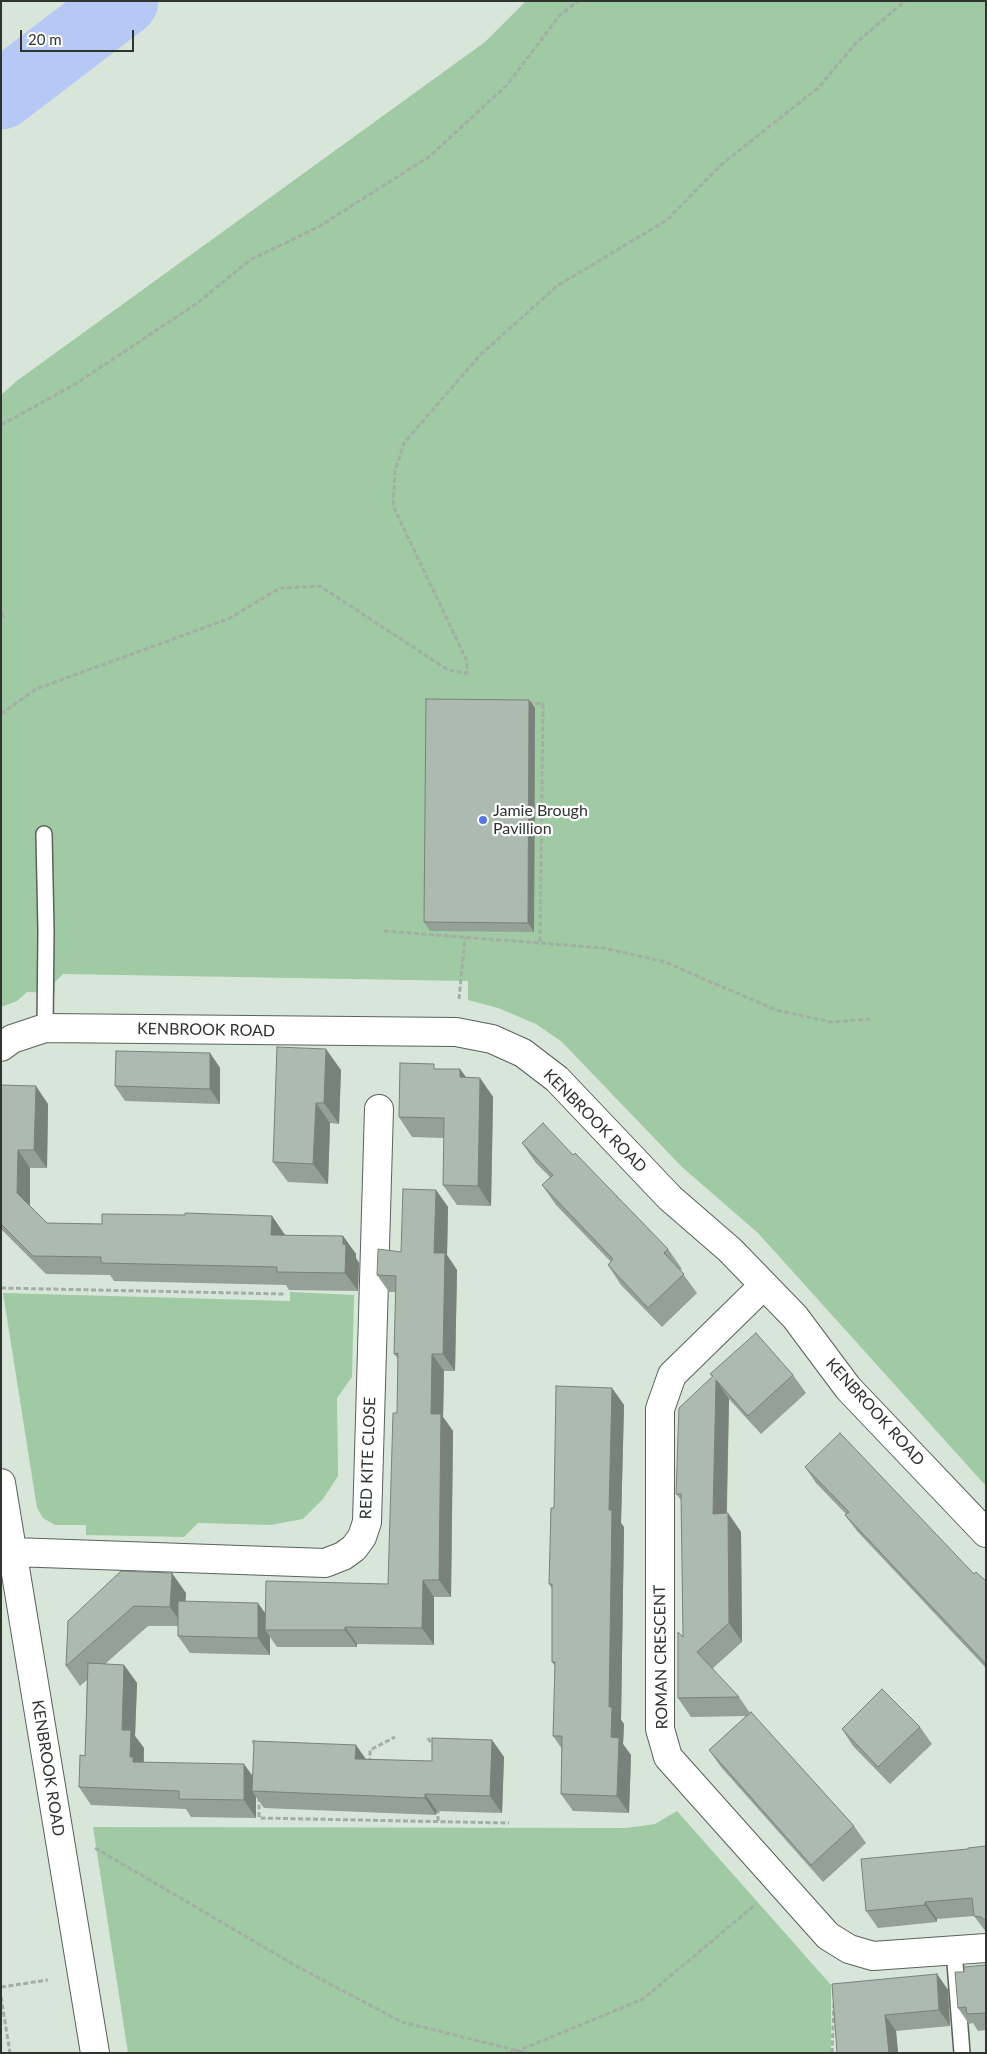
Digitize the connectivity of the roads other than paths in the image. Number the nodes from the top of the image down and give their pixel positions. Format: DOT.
graph roads {
  1 [pos="44,834"];
  2 [pos="45,1028"];
  3 [pos="1,1047"];
  4 [pos="379,1109"];
  5 [pos="764,1285"];
  6 [pos="1,1483"];
  7 [pos="986,1533"];
  8 [pos="12,1552"];
  9 [pos="986,1948"];
  10 [pos="954,1950"];
  11 [pos="95,2053"];
  12 [pos="962,2053"];
  1 -- 2 [label="lane"];
  2 -- 3 [label="street, KENBROOK ROAD"];
  2 -- 5 [label="street, KENBROOK ROAD"];
  4 -- 8 [label="street, RED KITE CLOSE"];
  5 -- 7 [label="street, KENBROOK ROAD"];
  5 -- 10 [label="street, ROMAN CRESCENT"];
  6 -- 8 [label="street, KENBROOK ROAD"];
  8 -- 11 [label="street, KENBROOK ROAD"];
  9 -- 10 [label="street, ROMAN CRESCENT"];
  10 -- 12 [label="lane"];
}
